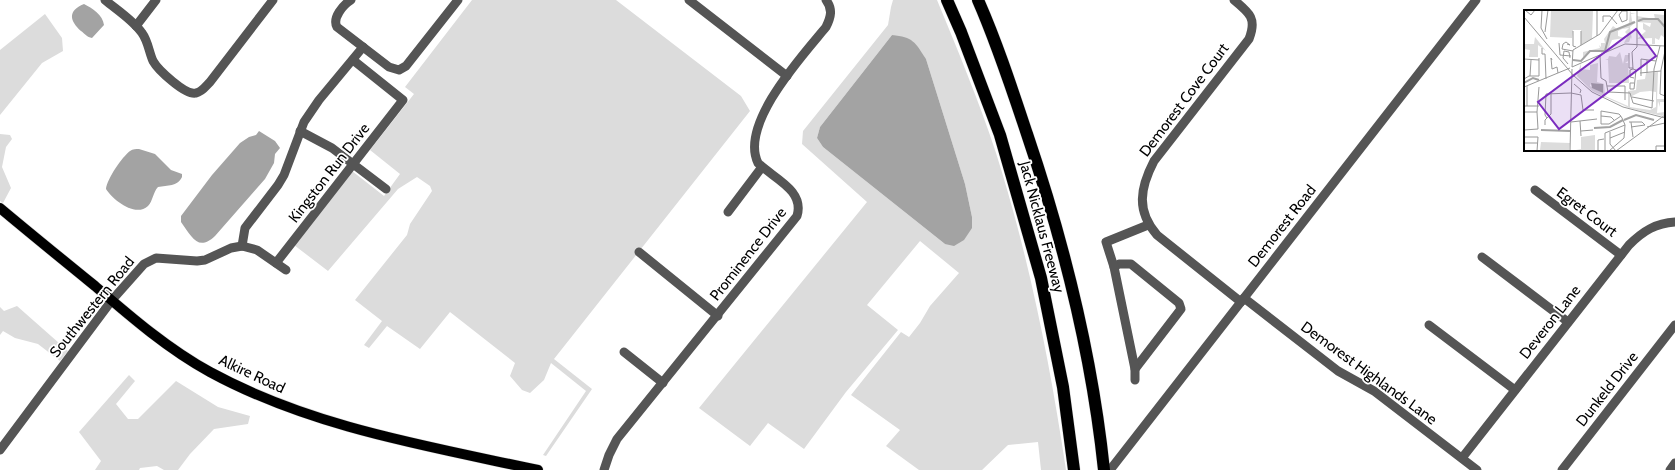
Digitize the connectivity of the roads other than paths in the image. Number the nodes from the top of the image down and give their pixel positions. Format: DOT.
graph roads {
  1 [pos="105,0"];
  2 [pos="156,0"];
  3 [pos="273,0"];
  4 [pos="351,0"];
  5 [pos="458,0"];
  6 [pos="689,0"];
  7 [pos="826,0"];
  8 [pos="947,0"];
  9 [pos="978,0"];
  10 [pos="1234,0"];
  11 [pos="1476,0"];
  12 [pos="136,26"];
  13 [pos="363,47"];
  14 [pos="352,60"];
  15 [pos="787,76"];
  16 [pos="300,131"];
  17 [pos="353,164"];
  18 [pos="762,167"];
  19 [pos="386,189"];
  20 [pos="1535,190"];
  21 [pos="0,208"];
  22 [pos="728,212"];
  23 [pos="1675,222"];
  24 [pos="1148,225"];
  25 [pos="242,246"];
  26 [pos="639,252"];
  27 [pos="1621,255"];
  28 [pos="1482,257"];
  29 [pos="276,263"];
  30 [pos="1114,267"];
  31 [pos="286,270"];
  32 [pos="112,300"];
  33 [pos="1243,300"];
  34 [pos="718,316"];
  35 [pos="1568,322"];
  36 [pos="1675,324"];
  37 [pos="1429,325"];
  38 [pos="624,352"];
  39 [pos="1135,368"];
  40 [pos="1135,380"];
  41 [pos="663,383"];
  42 [pos="1515,390"];
  43 [pos="0,450"];
  44 [pos="1462,458"];
  45 [pos="1675,463"];
  46 [pos="538,470"];
  47 [pos="604,470"];
  48 [pos="1074,470"];
  49 [pos="1104,470"];
  50 [pos="1110,470"];
  51 [pos="1477,470"];
  52 [pos="1562,470"];
  53 [pos="1670,470"];
  1 -- 12 [label="street"];
  2 -- 12 [label="street"];
  3 -- 12 [label="street"];
  4 -- 13 [label="street"];
  5 -- 13 [label="street"];
  6 -- 15 [label="street"];
  7 -- 15 [label="street, Prominence Drive"];
  8 -- 48 [label="highway, Jack Nicklaus Freeway"];
  9 -- 49 [label="highway, Jack Nicklaus Freeway"];
  10 -- 24 [label="street, Demorest Cove Court"];
  11 -- 33 [label="street, Demorest Road"];
  13 -- 14 [label="street"];
  14 -- 16 [label="street"];
  14 -- 17 [label="street, Kingston Run Drive"];
  15 -- 18 [label="street, Prominence Drive"];
  16 -- 17 [label="street"];
  16 -- 25 [label="street"];
  17 -- 19 [label="street"];
  17 -- 29 [label="street, Kingston Run Drive"];
  18 -- 22 [label="street"];
  18 -- 34 [label="street, Prominence Drive"];
  20 -- 27 [label="street, Egret Court"];
  21 -- 32 [label="main road, Alkire Road"];
  23 -- 27 [label="street, Deveron Lane"];
  24 -- 30 [label="street"];
  24 -- 33 [label="street"];
  25 -- 29 [label="street"];
  25 -- 32 [label="street, Southwestern Road"];
  26 -- 34 [label="street"];
  27 -- 35 [label="street, Deveron Lane"];
  28 -- 35 [label="street"];
  29 -- 31 [label="street"];
  30 -- 39 [label="street"];
  30 -- 39 [label="street"];
  32 -- 43 [label="street, Southwestern Road"];
  32 -- 46 [label="main road, Alkire Road"];
  33 -- 44 [label="street, Demorest Highlands Lane"];
  33 -- 50 [label="street, Demorest Road"];
  34 -- 41 [label="street, Prominence Drive"];
  35 -- 42 [label="street, Deveron Lane"];
  36 -- 52 [label="street, Dunkeld Drive"];
  37 -- 42 [label="street"];
  38 -- 41 [label="street"];
  39 -- 40 [label="street"];
  41 -- 47 [label="street, Prominence Drive"];
  42 -- 44 [label="street, Deveron Lane"];
  44 -- 51 [label="street, Demorest Highlands Lane"];
  45 -- 53 [label="street"];
}
